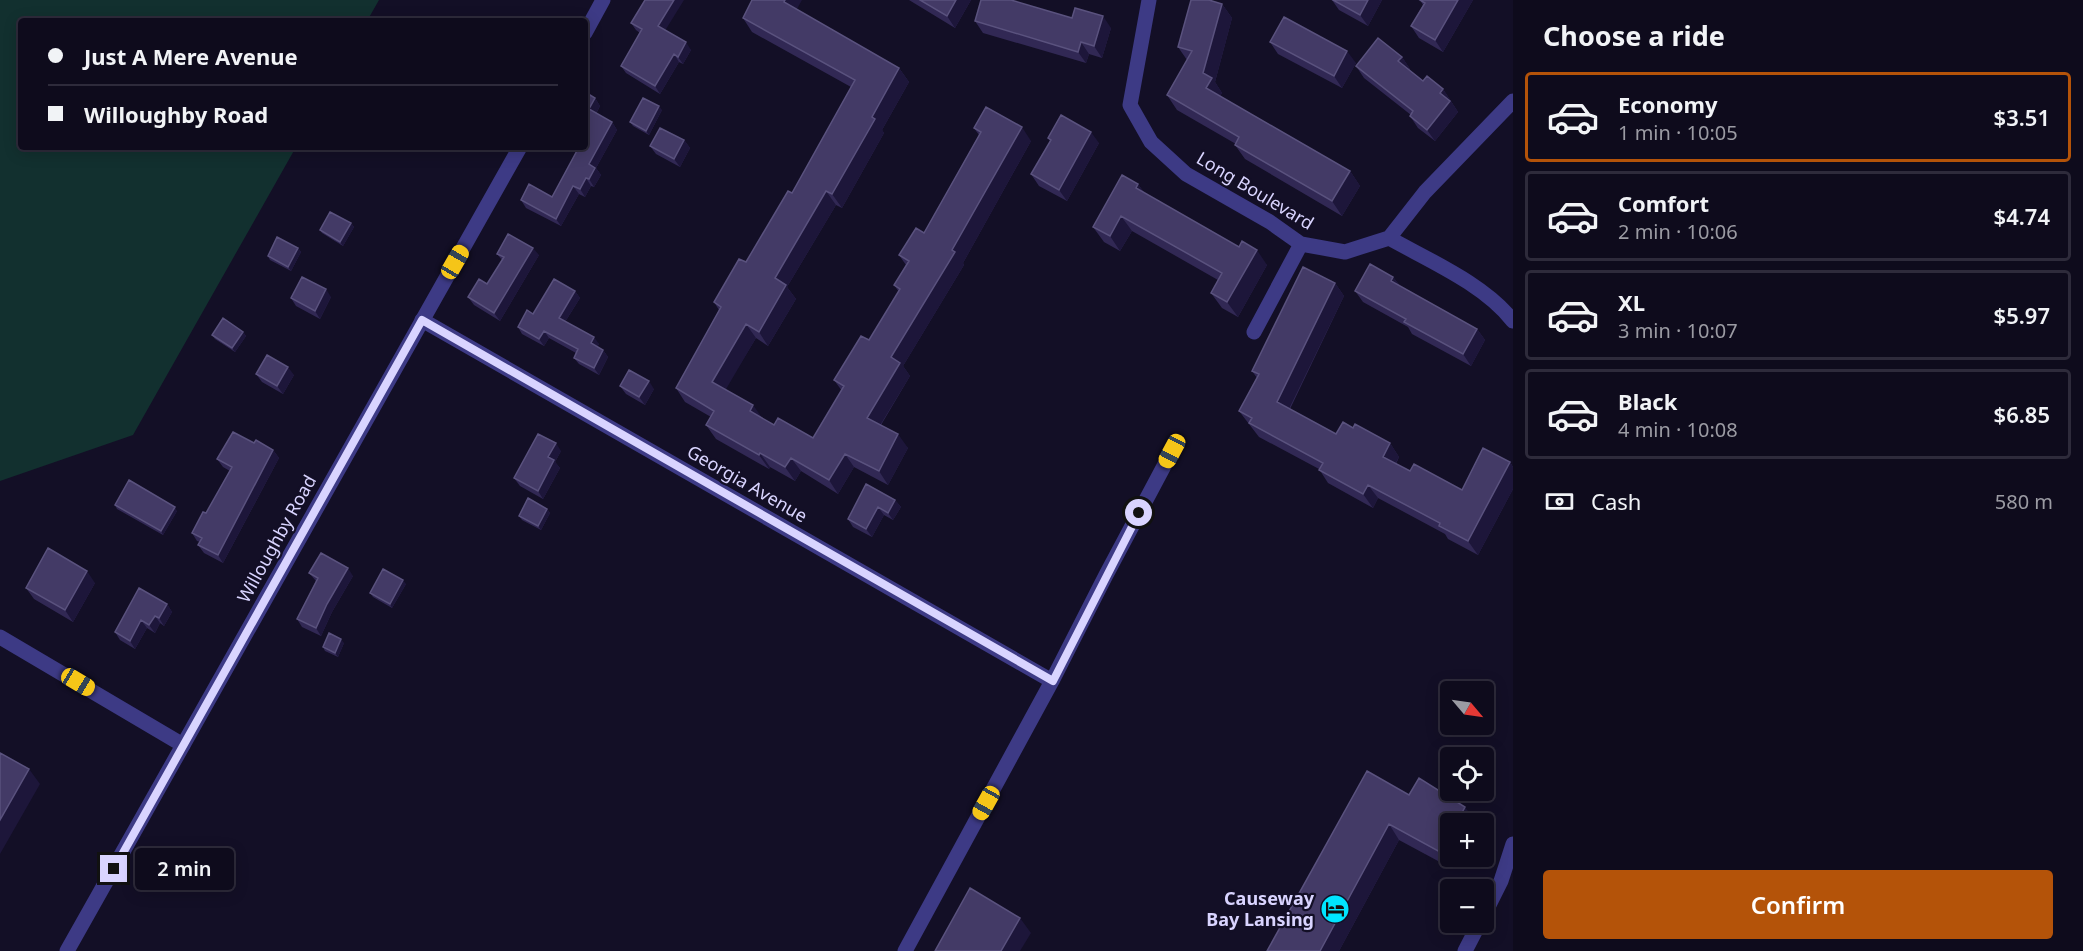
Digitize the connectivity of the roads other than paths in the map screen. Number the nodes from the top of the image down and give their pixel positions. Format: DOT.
graph roads {
  1 [pos="603,0"];
  2 [pos="1149,0"];
  3 [pos="588,28"];
  4 [pos="1513,100"];
  5 [pos="518,150"];
  6 [pos="1389,238"];
  7 [pos="1301,244"];
  8 [pos="422,320"];
  9 [pos="1513,321"];
  10 [pos="1254,332"];
  11 [pos="1172,451"];
  12 [pos="0,637"];
  13 [pos="1053,681"];
  14 [pos="183,745"];
  15 [pos="1513,844"];
  16 [pos="1494,895"];
  17 [pos="1474,933"];
  18 [pos="67,951"];
  19 [pos="905,951"];
  20 [pos="1465,951"];
  1 -- 3 [label="street"];
  2 -- 7 [label="street, Long Boulevard"];
  4 -- 6 [label="street"];
  5 -- 8 [label="street, Willoughby Road"];
  6 -- 7 [label="street, Long Boulevard"];
  6 -- 9 [label="street"];
  7 -- 10 [label="street"];
  8 -- 13 [label="street, Georgia Avenue"];
  8 -- 14 [label="street, Willoughby Road"];
  11 -- 13 [label="street"];
  12 -- 14 [label="street"];
  13 -- 19 [label="street"];
  14 -- 18 [label="street, Willoughby Road"];
  15 -- 16 [label="street"];
  17 -- 20 [label="street"];
}
